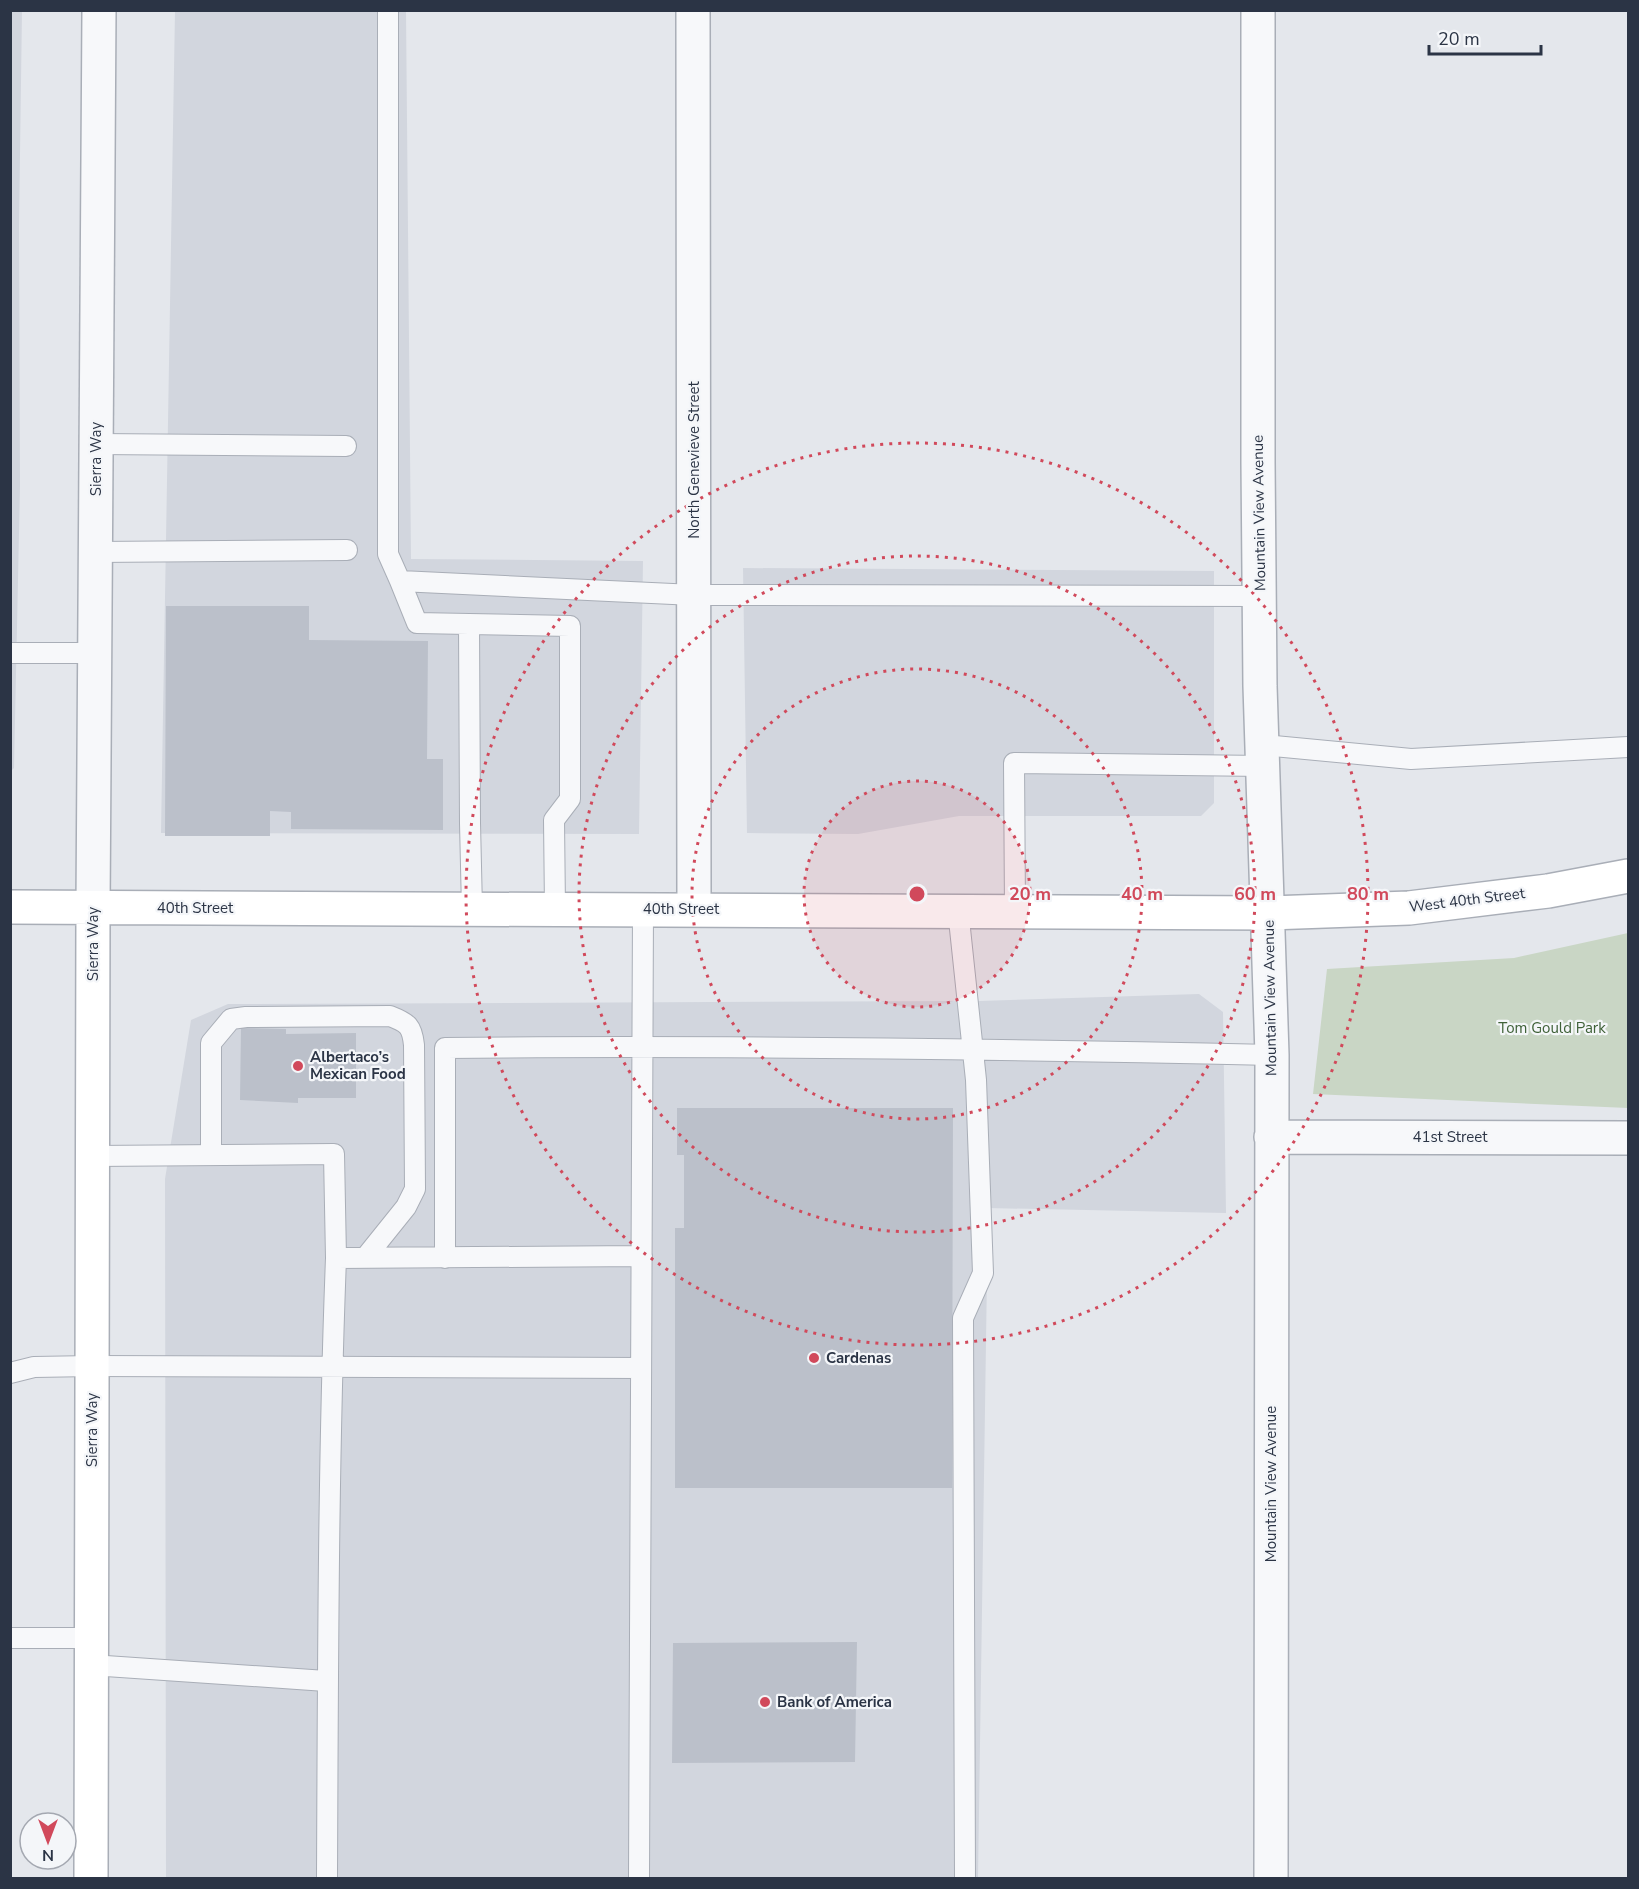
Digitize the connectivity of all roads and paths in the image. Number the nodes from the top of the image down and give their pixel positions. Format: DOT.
graph roads {
  1 [pos="99,10"];
  2 [pos="388,10"];
  3 [pos="693,10"];
  4 [pos="1258,10"];
  5 [pos="96,444"];
  6 [pos="346,446"];
  7 [pos="347,550"];
  8 [pos="95,552"];
  9 [pos="400,581"];
  10 [pos="694,595"];
  11 [pos="1259,596"];
  12 [pos="469,624"];
  13 [pos="10,653"];
  14 [pos="95,653"];
  15 [pos="1629,747"];
  16 [pos="1263,756"];
  17 [pos="1629,876"];
  18 [pos="10,907"];
  19 [pos="93,908"];
  20 [pos="472,909"];
  21 [pos="555,909"];
  22 [pos="643,909"];
  23 [pos="694,909"];
  24 [pos="958,910"];
  25 [pos="1015,910"];
  26 [pos="1269,913"];
  27 [pos="643,1046"];
  28 [pos="973,1048"];
  29 [pos="1272,1055"];
  30 [pos="1271,1137"];
  31 [pos="1629,1138"];
  32 [pos="211,1155"];
  33 [pos="93,1156"];
  34 [pos="642,1256"];
  35 [pos="445,1257"];
  36 [pos="336,1258"];
  37 [pos="365,1258"];
  38 [pos="92,1366"];
  39 [pos="332,1366"];
  40 [pos="641,1368"];
  41 [pos="10,1373"];
  42 [pos="10,1638"];
  43 [pos="91,1652"];
  44 [pos="327,1681"];
  45 [pos="91,1878"];
  46 [pos="327,1878"];
  47 [pos="639,1878"];
  48 [pos="965,1878"];
  49 [pos="1271,1878"];
  1 -- 5 [label="street, Sierra Way"];
  2 -- 9 [label="lane"];
  3 -- 10 [label="street, North Genevieve Street"];
  4 -- 11 [label="street, Mountain View Avenue"];
  5 -- 6 [label="lane"];
  5 -- 8 [label="street, Sierra Way"];
  7 -- 8 [label="lane"];
  8 -- 14 [label="street, Sierra Way"];
  9 -- 10 [label="lane"];
  9 -- 12 [label="lane"];
  10 -- 11 [label="lane"];
  10 -- 23 [label="street, North Genevieve Street"];
  11 -- 16 [label="street, Mountain View Avenue"];
  12 -- 20 [label="lane"];
  12 -- 21 [label="lane"];
  13 -- 14 [label="lane"];
  14 -- 19 [label="street, Sierra Way"];
  15 -- 16 [label="lane"];
  16 -- 25 [label="lane"];
  16 -- 26 [label="street, Mountain View Avenue"];
  17 -- 26 [label="main road, West 40th Street"];
  18 -- 19 [label="main road, 40th Street"];
  19 -- 20 [label="main road, 40th Street"];
  19 -- 33 [label="main road, Sierra Way"];
  20 -- 21 [label="main road, 40th Street"];
  21 -- 22 [label="main road, 40th Street"];
  22 -- 23 [label="main road, 40th Street"];
  22 -- 27 [label="lane"];
  23 -- 24 [label="main road, 40th Street"];
  24 -- 25 [label="main road, 40th Street"];
  24 -- 28 [label="lane"];
  25 -- 26 [label="main road, 40th Street"];
  26 -- 29 [label="street, Mountain View Avenue"];
  27 -- 28 [label="lane"];
  27 -- 34 [label="lane"];
  27 -- 35 [label="lane"];
  28 -- 29 [label="lane"];
  28 -- 48 [label="lane"];
  29 -- 30 [label="street, Mountain View Avenue"];
  30 -- 31 [label="street, 41st Street"];
  30 -- 49 [label="street, Mountain View Avenue"];
  32 -- 33 [label="lane"];
  32 -- 36 [label="lane"];
  32 -- 37 [label="lane"];
  33 -- 38 [label="main road, Sierra Way"];
  34 -- 35 [label="lane"];
  34 -- 40 [label="lane"];
  35 -- 37 [label="lane"];
  36 -- 37 [label="lane"];
  36 -- 39 [label="lane"];
  38 -- 39 [label="lane"];
  38 -- 41 [label="lane"];
  38 -- 43 [label="main road, Sierra Way"];
  39 -- 40 [label="lane"];
  39 -- 44 [label="lane"];
  40 -- 47 [label="lane"];
  42 -- 43 [label="lane"];
  43 -- 44 [label="lane"];
  43 -- 45 [label="main road, Sierra Way"];
  44 -- 46 [label="lane"];
}
